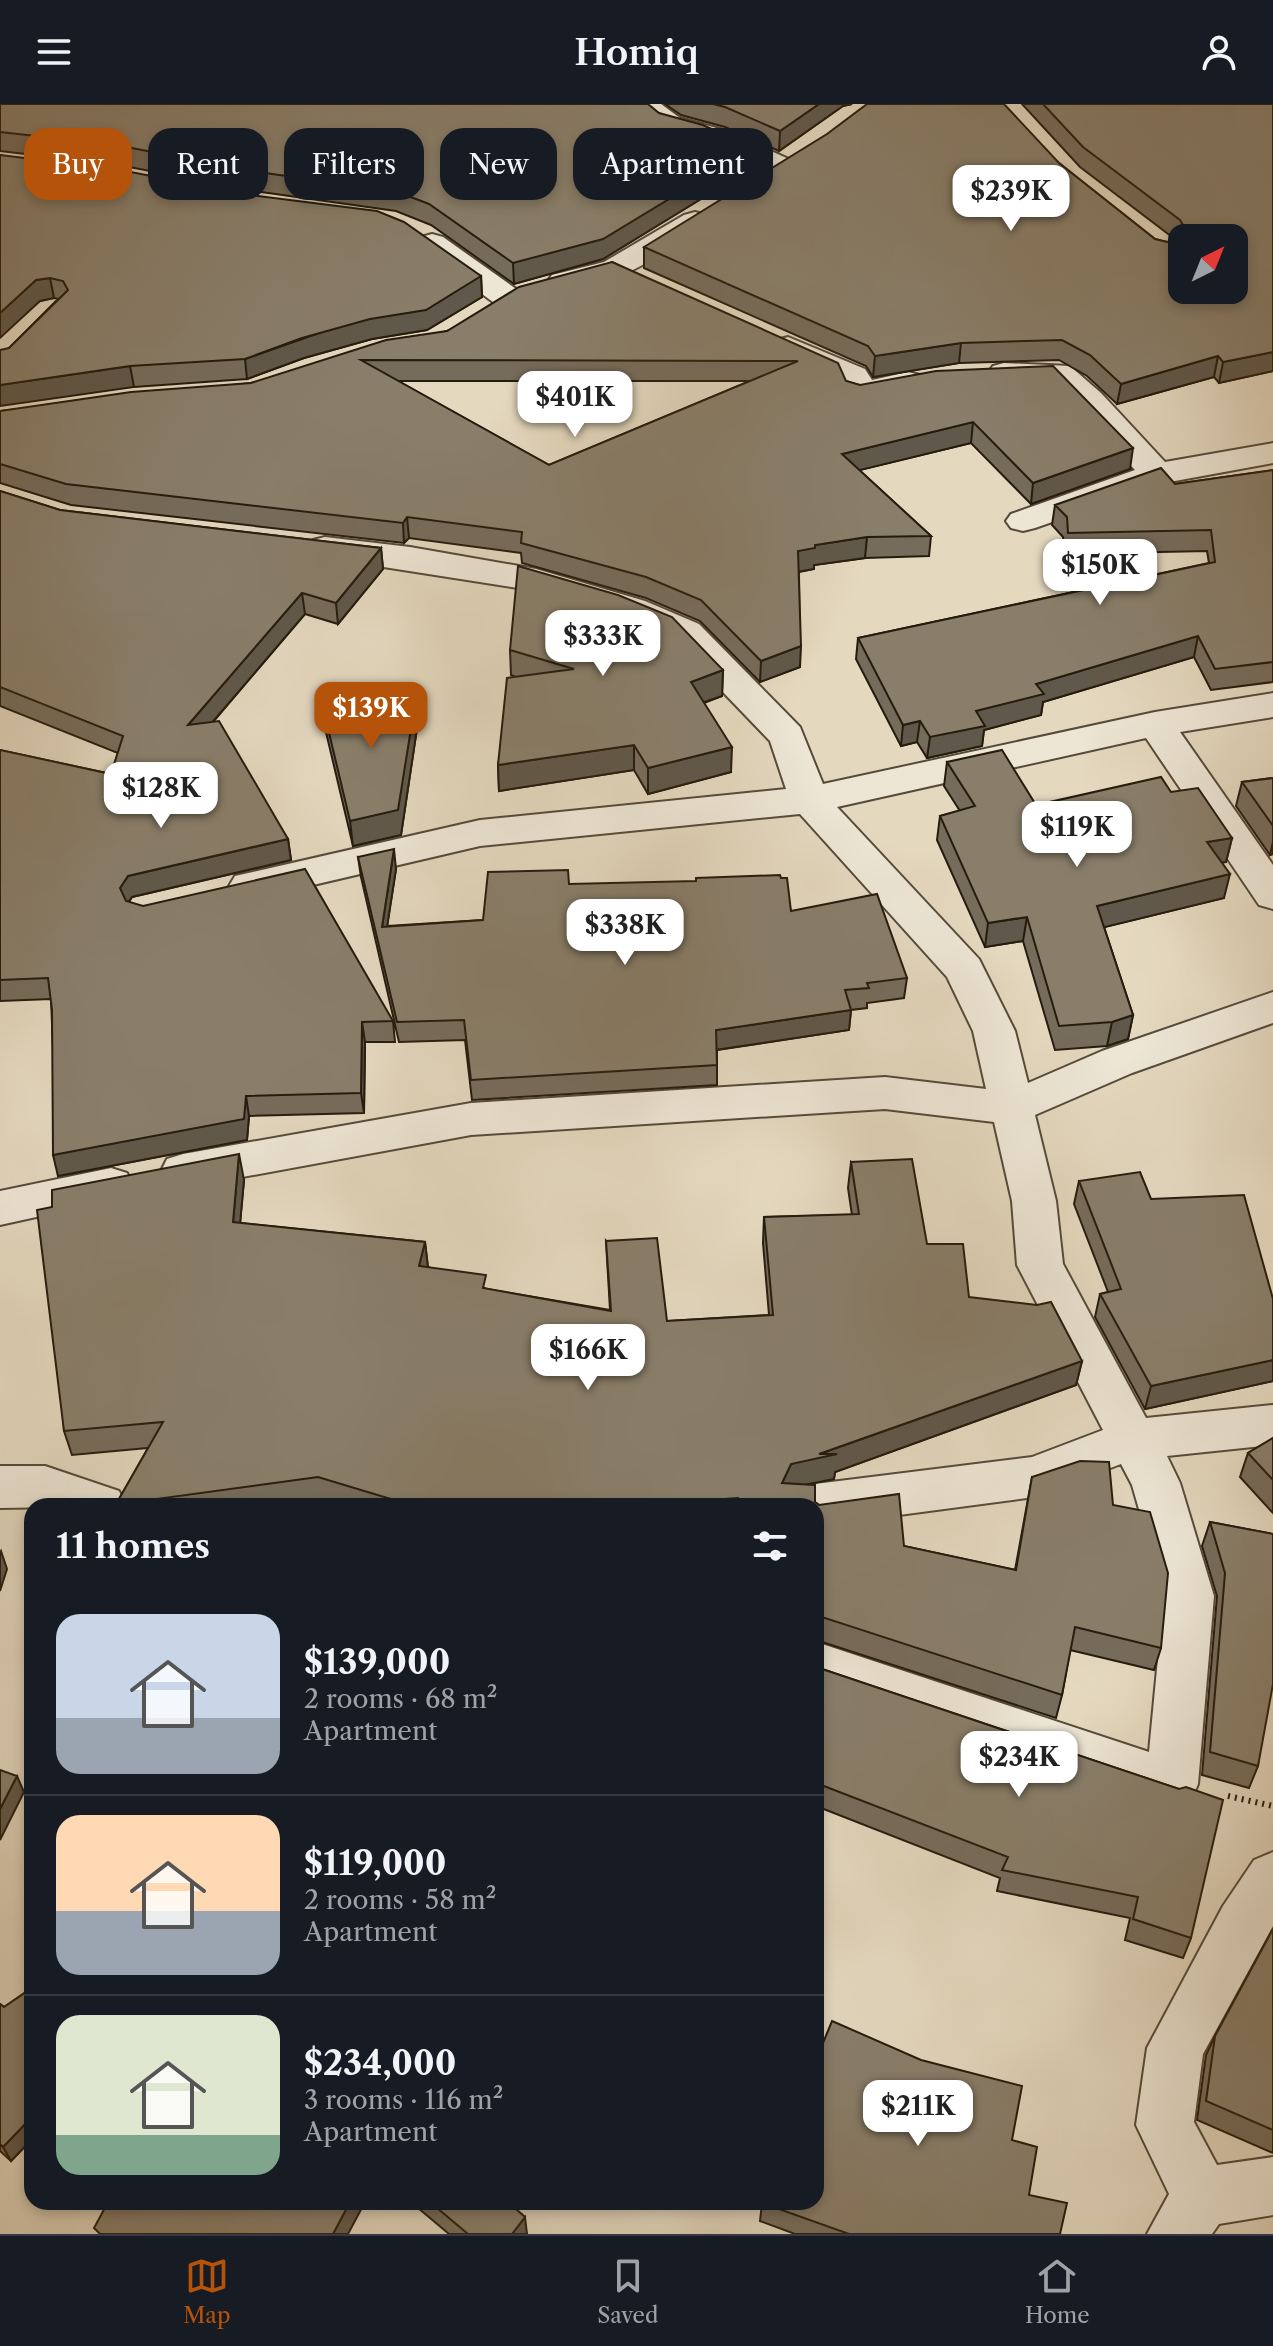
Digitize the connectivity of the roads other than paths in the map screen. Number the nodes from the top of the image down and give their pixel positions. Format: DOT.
graph roads {
  1 [pos="643,104"];
  2 [pos="780,167"];
  3 [pos="716,208"];
  4 [pos="407,229"];
  5 [pos="755,332"];
  6 [pos="976,373"];
  7 [pos="936,378"];
  8 [pos="1273,453"];
  9 [pos="1157,474"];
  10 [pos="1023,521"];
  11 [pos="292,545"];
  12 [pos="1273,705"];
  13 [pos="1155,724"];
  14 [pos="809,800"];
  15 [pos="1273,895"];
  16 [pos="208,896"];
  17 [pos="1273,1007"];
  18 [pos="1011,1108"];
  19 [pos="0,1208"];
  20 [pos="1273,1425"];
  21 [pos="1131,1440"];
  22 [pos="0,1487"];
  23 [pos="78,1498"];
  24 [pos="824,1504"];
  25 [pos="824,1668"];
  26 [pos="1273,1878"];
  27 [pos="1273,2186"];
  28 [pos="1189,2216"];
  1 -- 2 [label="street"];
  3 -- 4 [label="street"];
  5 -- 7 [label="street"];
  6 -- 9 [label="street"];
  8 -- 9 [label="street"];
  9 -- 10 [label="street"];
  11 -- 14 [label="street"];
  12 -- 13 [label="street"];
  13 -- 14 [label="street"];
  13 -- 15 [label="street"];
  14 -- 16 [label="street"];
  14 -- 18 [label="street"];
  17 -- 18 [label="street"];
  18 -- 19 [label="street"];
  18 -- 21 [label="street"];
  20 -- 21 [label="street"];
  21 -- 24 [label="street"];
  21 -- 25 [label="street"];
  22 -- 23 [label="street"];
  26 -- 28 [label="street"];
  27 -- 28 [label="street"];
}
